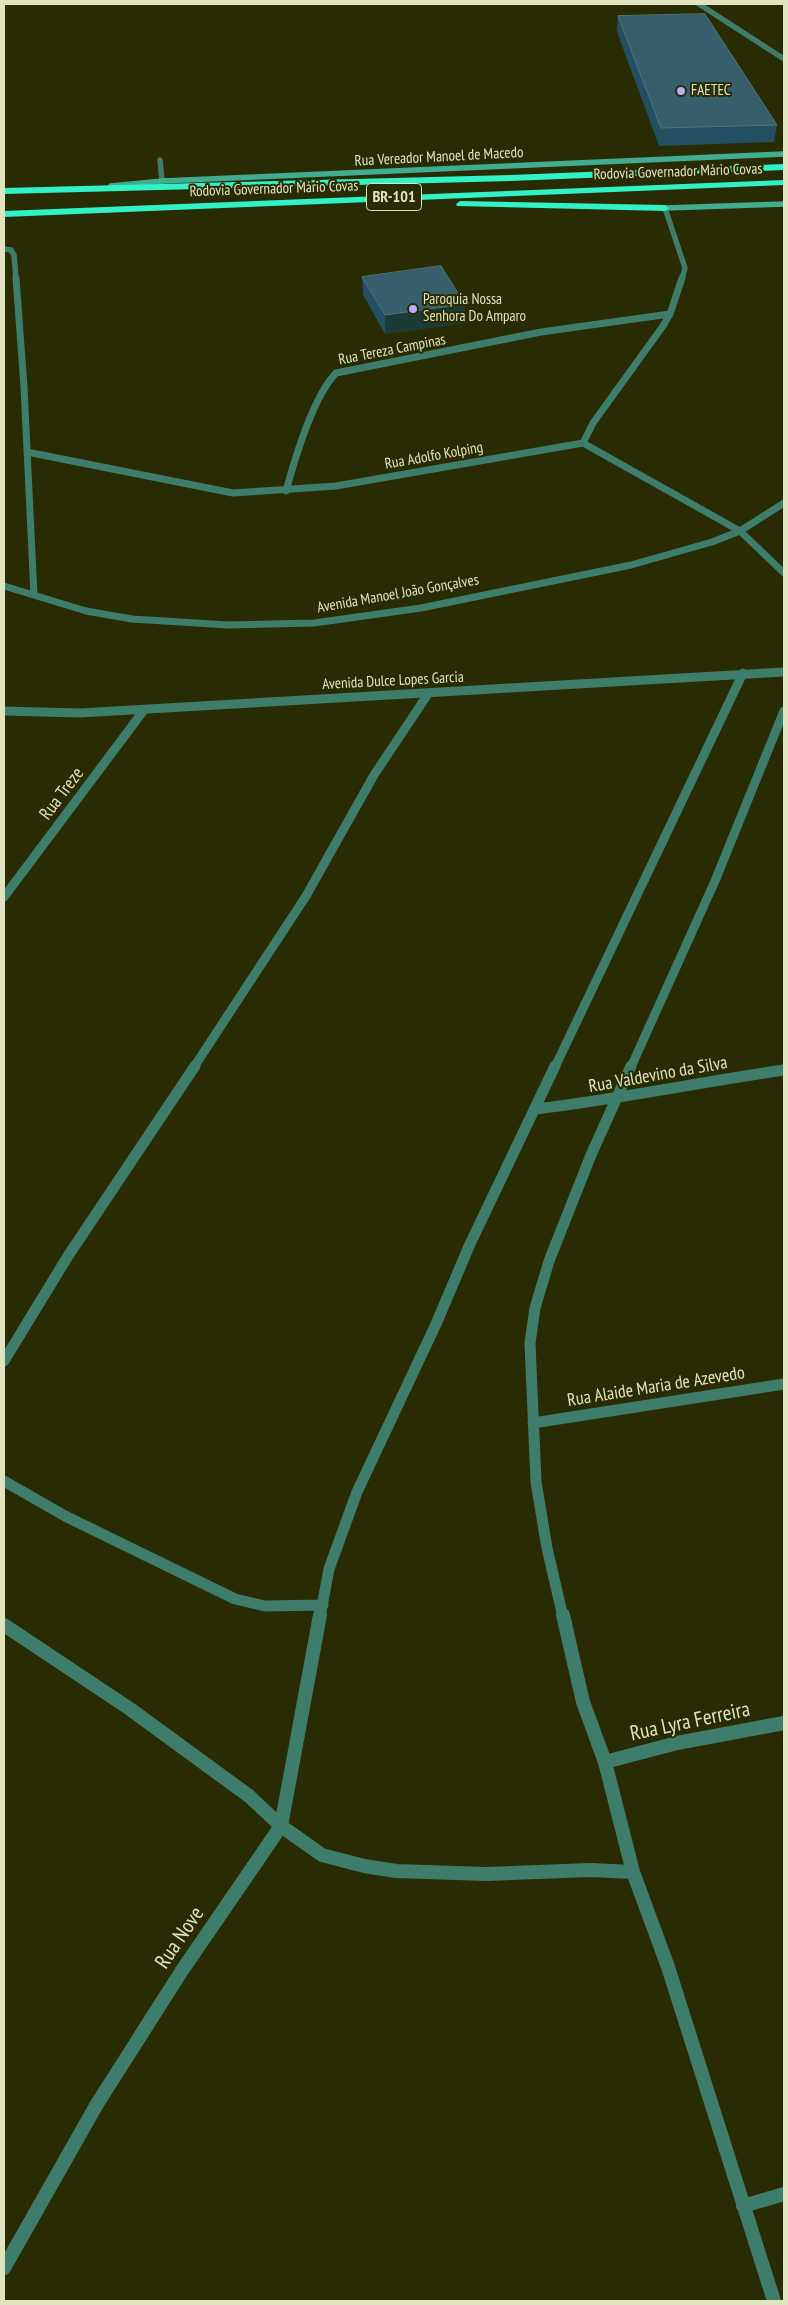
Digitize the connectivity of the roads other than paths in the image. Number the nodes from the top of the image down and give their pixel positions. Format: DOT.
graph roads {
  1 [pos="699,4"];
  2 [pos="776,47"];
  3 [pos="768,48"];
  4 [pos="784,59"];
  5 [pos="784,154"];
  6 [pos="160,160"];
  7 [pos="784,167"];
  8 [pos="162,181"];
  9 [pos="784,182"];
  10 [pos="95,188"];
  11 [pos="4,191"];
  12 [pos="342,200"];
  13 [pos="784,204"];
  14 [pos="665,208"];
  15 [pos="4,214"];
  16 [pos="7,249"];
  17 [pos="670,314"];
  18 [pos="583,443"];
  19 [pos="26,452"];
  20 [pos="286,491"];
  21 [pos="784,503"];
  22 [pos="740,531"];
  23 [pos="784,573"];
  24 [pos="4,586"];
  25 [pos="34,595"];
  26 [pos="784,672"];
  27 [pos="744,673"];
  28 [pos="428,694"];
  29 [pos="144,710"];
  30 [pos="784,711"];
  31 [pos="4,712"];
  32 [pos="4,897"];
  33 [pos="784,1070"];
  34 [pos="616,1100"];
  35 [pos="536,1108"];
  36 [pos="4,1362"];
  37 [pos="784,1384"];
  38 [pos="532,1423"];
  39 [pos="4,1482"];
  40 [pos="323,1606"];
  41 [pos="4,1625"];
  42 [pos="784,1723"];
  43 [pos="605,1762"];
  44 [pos="281,1826"];
  45 [pos="633,1872"];
  46 [pos="784,2194"];
  47 [pos="743,2206"];
  48 [pos="4,2268"];
  49 [pos="774,2301"];
  1 -- 3 [label="street"];
  2 -- 3 [label="street"];
  3 -- 4 [label="street"];
  5 -- 8 [label="street, Rua Vereador Manoel de Macedo"];
  6 -- 8 [label="street"];
  7 -- 10 [label="highway, Rodovia Governador Mário Covas / BR-101"];
  8 -- 10 [label="street, Rua Vereador Manoel de Macedo"];
  9 -- 12 [label="highway, Rodovia Governador Mário Covas / BR-101"];
  10 -- 11 [label="highway, Rodovia Governador Mário Covas / BR-101"];
  12 -- 14 [label="highway"];
  12 -- 15 [label="highway, Rodovia Governador Mário Covas / BR-101"];
  13 -- 14 [label="street"];
  14 -- 17 [label="street"];
  16 -- 19 [label="street"];
  17 -- 18 [label="street"];
  17 -- 20 [label="street, Rua Tereza Campinas"];
  18 -- 20 [label="street, Rua Adolfo Kolping"];
  18 -- 22 [label="street"];
  19 -- 20 [label="street, Rua Adolfo Kolping"];
  19 -- 25 [label="street"];
  21 -- 22 [label="street, Avenida Manoel João Gonçalves"];
  22 -- 23 [label="street"];
  22 -- 25 [label="street, Avenida Manoel João Gonçalves"];
  24 -- 25 [label="street, Avenida Manoel João Gonçalves"];
  26 -- 27 [label="street, Avenida Dulce Lopes Garcia"];
  27 -- 28 [label="street, Avenida Dulce Lopes Garcia"];
  27 -- 35 [label="street, Rua Nove"];
  28 -- 29 [label="street, Avenida Dulce Lopes Garcia"];
  28 -- 36 [label="street"];
  29 -- 31 [label="street, Avenida Dulce Lopes Garcia"];
  29 -- 32 [label="street, Rua Treze"];
  30 -- 34 [label="street"];
  33 -- 34 [label="street, Rua Valdevino da Silva"];
  34 -- 35 [label="street, Rua Valdevino da Silva"];
  34 -- 38 [label="street"];
  35 -- 40 [label="street, Rua Nove"];
  37 -- 38 [label="street, Rua Alaide Maria de Azevedo"];
  38 -- 43 [label="street"];
  39 -- 40 [label="street"];
  40 -- 44 [label="street, Rua Nove"];
  41 -- 44 [label="street"];
  42 -- 43 [label="street, Rua Lyra Ferreira"];
  43 -- 45 [label="street"];
  44 -- 45 [label="street"];
  44 -- 48 [label="street, Rua Nove"];
  45 -- 47 [label="street"];
  46 -- 47 [label="street"];
  47 -- 49 [label="street"];
}
